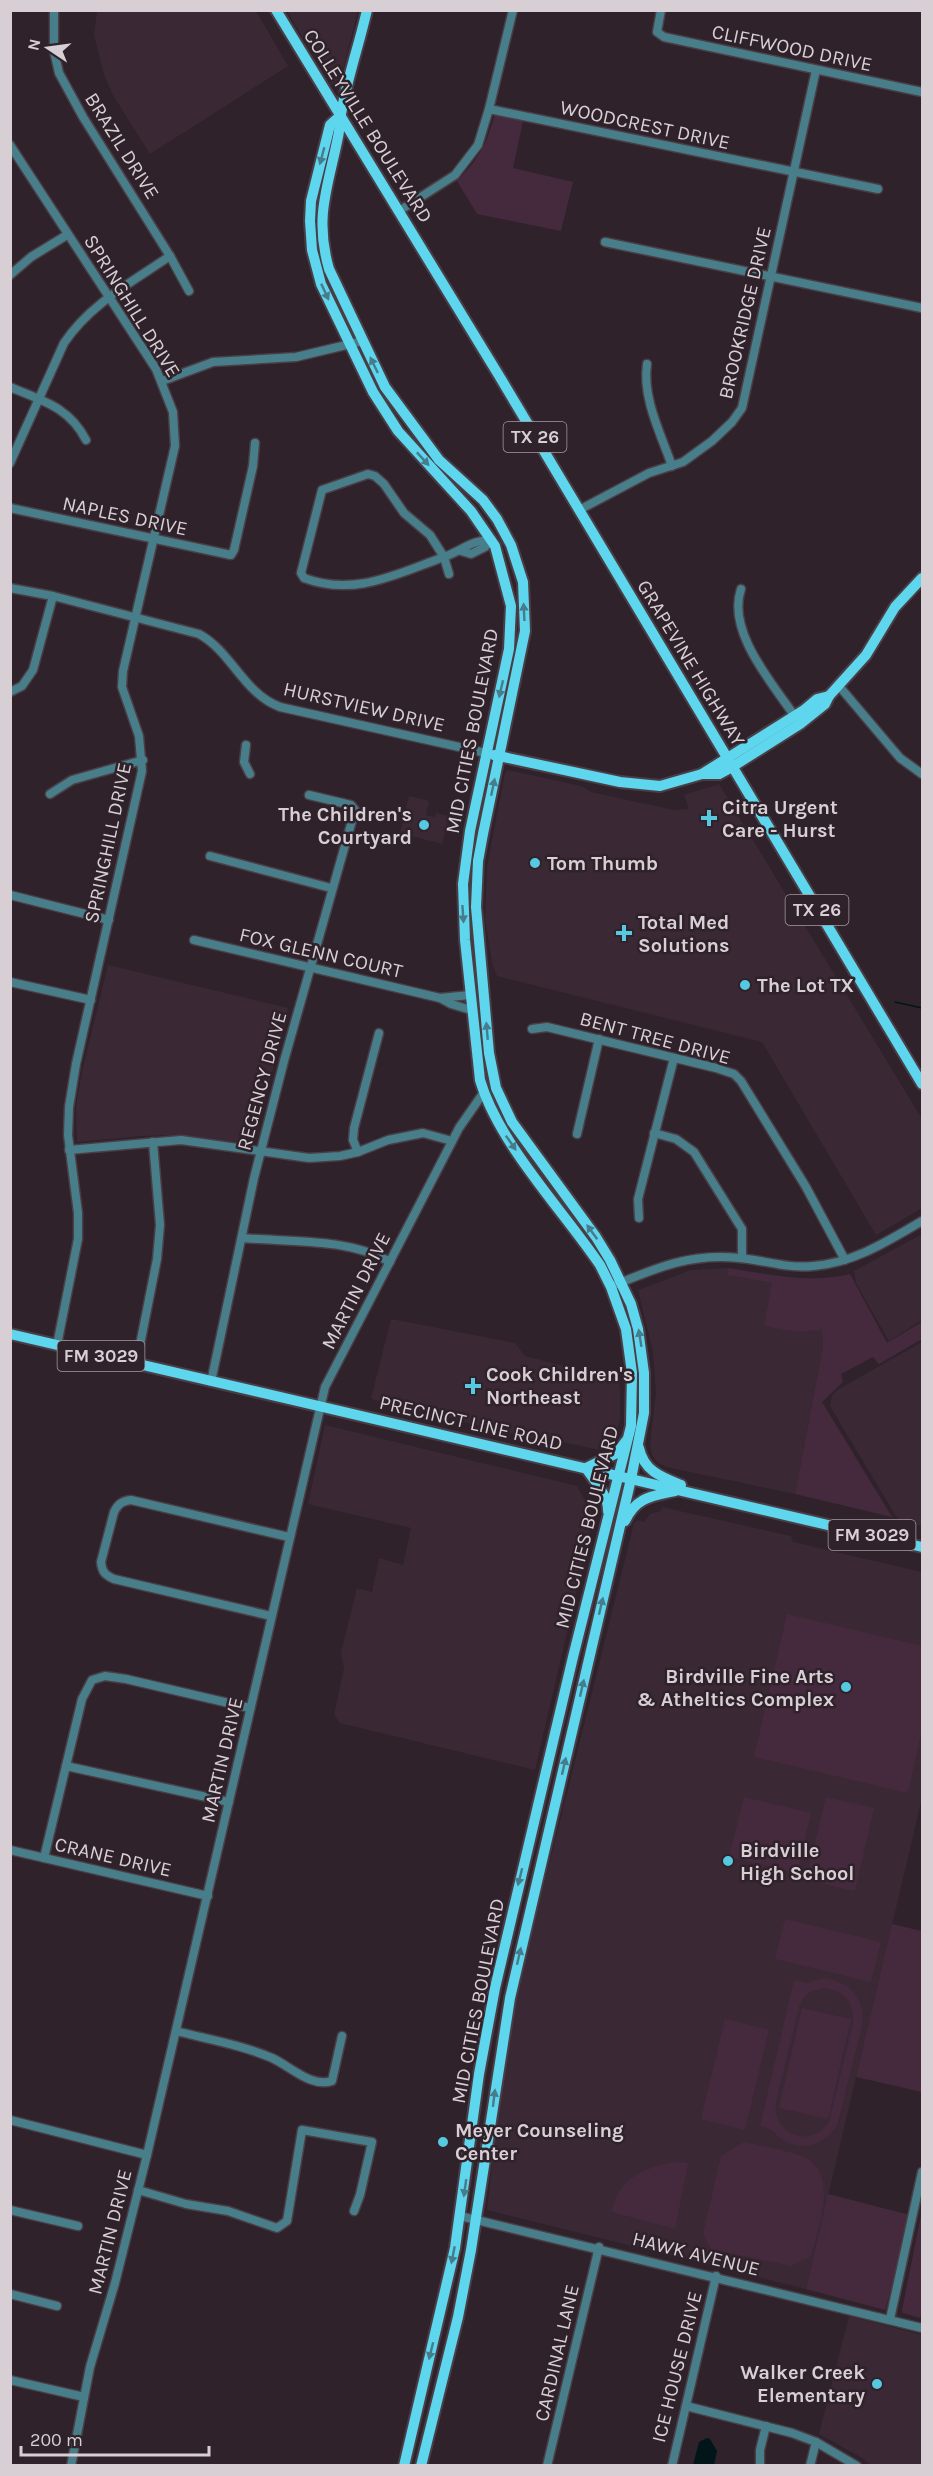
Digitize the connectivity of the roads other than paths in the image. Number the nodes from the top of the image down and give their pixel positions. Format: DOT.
graph roads {
  1 [pos="54,10"];
  2 [pos="276,10"];
  3 [pos="367,10"];
  4 [pos="513,10"];
  5 [pos="661,10"];
  6 [pos="816,70"];
  7 [pos="922,92"];
  8 [pos="489,109"];
  9 [pos="340,116"];
  10 [pos="10,145"];
  11 [pos="793,172"];
  12 [pos="878,189"];
  13 [pos="399,211"];
  14 [pos="67,235"];
  15 [pos="605,242"];
  16 [pos="171,256"];
  17 [pos="429,261"];
  18 [pos="10,275"];
  19 [pos="771,275"];
  20 [pos="189,291"];
  21 [pos="109,298"];
  22 [pos="922,308"];
  23 [pos="363,341"];
  24 [pos="350,345"];
  25 [pos="647,364"];
  26 [pos="162,381"];
  27 [pos="10,387"];
  28 [pos="38,399"];
  29 [pos="86,440"];
  30 [pos="255,443"];
  31 [pos="10,463"];
  32 [pos="672,466"];
  33 [pos="10,508"];
  34 [pos="579,510"];
  35 [pos="504,531"];
  36 [pos="153,540"];
  37 [pos="492,540"];
  38 [pos="444,557"];
  39 [pos="449,574"];
  40 [pos="922,578"];
  41 [pos="10,588"];
  42 [pos="741,589"];
  43 [pos="53,596"];
  44 [pos="134,618"];
  45 [pos="507,662"];
  46 [pos="519,664"];
  47 [pos="839,686"];
  48 [pos="10,692"];
  49 [pos="797,720"];
  50 [pos="246,745"];
  51 [pos="486,753"];
  52 [pos="500,756"];
  53 [pos="143,760"];
  54 [pos="729,763"];
  55 [pos="250,774"];
  56 [pos="922,774"];
  57 [pos="50,794"];
  58 [pos="309,795"];
  59 [pos="210,856"];
  60 [pos="463,884"];
  61 [pos="476,885"];
  62 [pos="331,888"];
  63 [pos="10,895"];
  64 [pos="109,920"];
  65 [pos="194,940"];
  66 [pos="310,968"];
  67 [pos="10,982"];
  68 [pos="470,995"];
  69 [pos="440,998"];
  70 [pos="91,1000"];
  71 [pos="471,1010"];
  72 [pos="532,1029"];
  73 [pos="379,1033"];
  74 [pos="599,1040"];
  75 [pos="674,1058"];
  76 [pos="922,1084"];
  77 [pos="484,1092"];
  78 [pos="516,1128"];
  79 [pos="654,1133"];
  80 [pos="577,1134"];
  81 [pos="452,1141"];
  82 [pos="153,1142"];
  83 [pos="69,1150"];
  84 [pos="358,1152"];
  85 [pos="261,1153"];
  86 [pos="639,1218"];
  87 [pos="922,1221"];
  88 [pos="242,1238"];
  89 [pos="742,1258"];
  90 [pos="845,1260"];
  91 [pos="390,1262"];
  92 [pos="616,1285"];
  93 [pos="10,1334"];
  94 [pos="57,1345"];
  95 [pos="136,1365"];
  96 [pos="632,1373"];
  97 [pos="211,1382"];
  98 [pos="644,1402"];
  99 [pos="320,1407"];
  100 [pos="633,1442"];
  101 [pos="586,1468"];
  102 [pos="619,1476"];
  103 [pos="631,1479"];
  104 [pos="679,1490"];
  105 [pos="693,1493"];
  106 [pos="608,1514"];
  107 [pos="618,1534"];
  108 [pos="289,1537"];
  109 [pos="922,1547"];
  110 [pos="271,1616"];
  111 [pos="573,1657"];
  112 [pos="588,1662"];
  113 [pos="250,1708"];
  114 [pos="66,1766"];
  115 [pos="229,1802"];
  116 [pos="545,1848"];
  117 [pos="10,1850"];
  118 [pos="525,1857"];
  119 [pos="44,1858"];
  120 [pos="208,1896"];
  121 [pos="491,2012"];
  122 [pos="507,2013"];
  123 [pos="176,2031"];
  124 [pos="342,2036"];
  125 [pos="10,2120"];
  126 [pos="147,2155"];
  127 [pos="922,2172"];
  128 [pos="138,2190"];
  129 [pos="10,2210"];
  130 [pos="354,2211"];
  131 [pos="460,2216"];
  132 [pos="476,2218"];
  133 [pos="78,2226"];
  134 [pos="599,2247"];
  135 [pos="716,2276"];
  136 [pos="10,2294"];
  137 [pos="57,2306"];
  138 [pos="890,2319"];
  139 [pos="922,2328"];
  140 [pos="10,2380"];
  141 [pos="84,2397"];
  142 [pos="686,2406"];
  143 [pos="766,2426"];
  144 [pos="816,2442"];
  145 [pos="71,2466"];
  146 [pos="404,2466"];
  147 [pos="421,2466"];
  148 [pos="547,2466"];
  149 [pos="672,2466"];
  150 [pos="760,2466"];
  151 [pos="810,2466"];
  152 [pos="857,2466"];
  1 -- 16 [label="street, BRAZIL DRIVE"];
  2 -- 9 [label="main road, COLLEYVILLE BOULEVARD / TX 26"];
  3 -- 9 [label="main road"];
  4 -- 8 [label="street"];
  5 -- 6 [label="street, CLIFFWOOD DRIVE"];
  6 -- 7 [label="street, CLIFFWOOD DRIVE"];
  6 -- 11 [label="street, BROOKRIDGE DRIVE"];
  8 -- 11 [label="street, WOODCREST DRIVE"];
  8 -- 13 [label="street"];
  9 -- 13 [label="main road, COLLEYVILLE BOULEVARD / TX 26"];
  9 -- 23 [label="main road, MID CITIES BOULEVARD"];
  9 -- 24 [label="main road, MID CITIES BOULEVARD, one-way"];
  10 -- 14 [label="street, SPRINGHILL DRIVE"];
  11 -- 12 [label="street, WOODCREST DRIVE"];
  11 -- 19 [label="street, BROOKRIDGE DRIVE"];
  13 -- 17 [label="main road, COLLEYVILLE BOULEVARD / TX 26"];
  14 -- 18 [label="street"];
  14 -- 21 [label="street, SPRINGHILL DRIVE"];
  15 -- 19 [label="street"];
  16 -- 20 [label="street, BRAZIL DRIVE"];
  16 -- 21 [label="street"];
  17 -- 34 [label="main road, GRAPEVINE HIGHWAY / TX 26"];
  19 -- 22 [label="street"];
  19 -- 32 [label="street, BROOKRIDGE DRIVE"];
  21 -- 26 [label="street, SPRINGHILL DRIVE"];
  21 -- 28 [label="street"];
  23 -- 24 [label="street"];
  35 -- 23 [label="main road, MID CITIES BOULEVARD, one-way"];
  24 -- 26 [label="street"];
  24 -- 37 [label="main road, MID CITIES BOULEVARD, one-way"];
  25 -- 32 [label="street"];
  26 -- 36 [label="street, SPRINGHILL DRIVE"];
  27 -- 28 [label="street"];
  28 -- 29 [label="street"];
  28 -- 31 [label="street"];
  30 -- 36 [label="street, NAPLES DRIVE"];
  32 -- 34 [label="street, BROOKRIDGE DRIVE"];
  33 -- 36 [label="street, NAPLES DRIVE"];
  34 -- 54 [label="main road, GRAPEVINE HIGHWAY / TX 26"];
  35 -- 37 [label="main road"];
  46 -- 35 [label="main road, MID CITIES BOULEVARD, one-way"];
  36 -- 44 [label="street, SPRINGHILL DRIVE"];
  37 -- 38 [label="street"];
  37 -- 45 [label="main road, MID CITIES BOULEVARD"];
  38 -- 38 [label="street"];
  38 -- 39 [label="street"];
  40 -- 47 [label="main road, HURSTVIEW DRIVE"];
  41 -- 43 [label="street, HURSTVIEW DRIVE"];
  42 -- 49 [label="street"];
  43 -- 44 [label="street, HURSTVIEW DRIVE"];
  43 -- 48 [label="street"];
  44 -- 51 [label="street, HURSTVIEW DRIVE"];
  44 -- 53 [label="street, SPRINGHILL DRIVE"];
  45 -- 46 [label="main road"];
  45 -- 51 [label="main road, MID CITIES BOULEVARD, one-way"];
  46 -- 52 [label="main road, MID CITIES BOULEVARD"];
  47 -- 49 [label="main road, HURSTVIEW DRIVE"];
  47 -- 56 [label="street"];
  49 -- 54 [label="main road, HURSTVIEW DRIVE"];
  50 -- 55 [label="street"];
  51 -- 52 [label="main road, HURSTVIEW DRIVE"];
  51 -- 60 [label="main road, MID CITIES BOULEVARD"];
  52 -- 54 [label="main road, HURSTVIEW DRIVE"];
  61 -- 52 [label="main road, MID CITIES BOULEVARD, one-way"];
  53 -- 57 [label="street"];
  53 -- 64 [label="street, SPRINGHILL DRIVE"];
  54 -- 76 [label="main road, GRAPEVINE HIGHWAY / TX 26"];
  58 -- 62 [label="street, REGENCY DRIVE"];
  59 -- 62 [label="street"];
  60 -- 61 [label="main road"];
  60 -- 68 [label="main road, MID CITIES BOULEVARD, one-way"];
  78 -- 61 [label="main road, MID CITIES BOULEVARD, one-way"];
  62 -- 66 [label="street, REGENCY DRIVE"];
  63 -- 64 [label="street"];
  64 -- 70 [label="street, SPRINGHILL DRIVE"];
  65 -- 66 [label="street, FOX GLENN COURT"];
  66 -- 69 [label="street, FOX GLENN COURT"];
  66 -- 85 [label="street, REGENCY DRIVE"];
  67 -- 70 [label="street"];
  68 -- 69 [label="street, FOX GLENN COURT"];
  68 -- 71 [label="main road, MID CITIES BOULEVARD"];
  69 -- 71 [label="street, FOX GLENN COURT"];
  70 -- 83 [label="street, SPRINGHILL DRIVE"];
  71 -- 77 [label="main road, MID CITIES BOULEVARD"];
  72 -- 74 [label="street, BENT TREE DRIVE"];
  73 -- 84 [label="street"];
  74 -- 75 [label="street, BENT TREE DRIVE"];
  74 -- 80 [label="street"];
  75 -- 79 [label="street"];
  75 -- 90 [label="street, BENT TREE DRIVE"];
  77 -- 78 [label="main road"];
  77 -- 81 [label="street, MARTIN DRIVE"];
  77 -- 92 [label="main road, MID CITIES BOULEVARD, one-way"];
  92 -- 78 [label="main road, MID CITIES BOULEVARD, one-way"];
  79 -- 86 [label="street"];
  79 -- 89 [label="street"];
  81 -- 84 [label="street"];
  81 -- 91 [label="street, MARTIN DRIVE"];
  82 -- 83 [label="street"];
  82 -- 85 [label="street"];
  82 -- 95 [label="street"];
  83 -- 94 [label="street, SPRINGHILL DRIVE"];
  84 -- 85 [label="street"];
  85 -- 88 [label="street, REGENCY DRIVE"];
  87 -- 90 [label="street"];
  88 -- 91 [label="street"];
  88 -- 97 [label="street, REGENCY DRIVE"];
  89 -- 90 [label="street"];
  89 -- 92 [label="street"];
  91 -- 99 [label="street, MARTIN DRIVE"];
  92 -- 96 [label="main road, MID CITIES BOULEVARD"];
  98 -- 92 [label="main road, MID CITIES BOULEVARD, one-way"];
  93 -- 94 [label="main road, PRECINCT LINE ROAD / FM 3029"];
  94 -- 95 [label="main road, PRECINCT LINE ROAD / FM 3029"];
  95 -- 97 [label="main road, PRECINCT LINE ROAD / FM 3029"];
  96 -- 98 [label="main road"];
  96 -- 100 [label="main road, MID CITIES BOULEVARD"];
  97 -- 99 [label="main road, PRECINCT LINE ROAD / FM 3029"];
  98 -- 100 [label="main road, MID CITIES BOULEVARD"];
  99 -- 101 [label="main road, PRECINCT LINE ROAD / FM 3029"];
  99 -- 108 [label="street, MARTIN DRIVE"];
  100 -- 101 [label="main road"];
  100 -- 102 [label="main road, MID CITIES BOULEVARD"];
  100 -- 103 [label="main road, MID CITIES BOULEVARD"];
  100 -- 105 [label="main road"];
  101 -- 102 [label="main road, PRECINCT LINE ROAD / FM 3029"];
  101 -- 106 [label="main road"];
  102 -- 103 [label="main road, PRECINCT LINE ROAD / FM 3029"];
  102 -- 106 [label="main road, MID CITIES BOULEVARD"];
  103 -- 104 [label="main road, PRECINCT LINE ROAD / FM 3029"];
  103 -- 107 [label="main road, MID CITIES BOULEVARD"];
  104 -- 105 [label="main road, PRECINCT LINE ROAD / FM 3029"];
  104 -- 107 [label="main road"];
  105 -- 109 [label="main road, PRECINCT LINE ROAD / FM 3029"];
  106 -- 111 [label="main road, MID CITIES BOULEVARD"];
  112 -- 107 [label="main road, MID CITIES BOULEVARD, one-way"];
  108 -- 110 [label="street, MARTIN DRIVE"];
  108 -- 110 [label="street"];
  110 -- 113 [label="street, MARTIN DRIVE"];
  111 -- 112 [label="main road"];
  111 -- 118 [label="main road, MID CITIES BOULEVARD"];
  116 -- 112 [label="main road, MID CITIES BOULEVARD, one-way"];
  113 -- 114 [label="street"];
  113 -- 115 [label="street, MARTIN DRIVE"];
  114 -- 115 [label="street"];
  114 -- 119 [label="street"];
  115 -- 120 [label="street, MARTIN DRIVE"];
  116 -- 118 [label="main road"];
  122 -- 116 [label="main road, MID CITIES BOULEVARD, one-way"];
  117 -- 119 [label="street, CRANE DRIVE"];
  118 -- 121 [label="main road, MID CITIES BOULEVARD, one-way"];
  119 -- 120 [label="street, CRANE DRIVE"];
  120 -- 123 [label="street, MARTIN DRIVE"];
  121 -- 122 [label="main road"];
  121 -- 131 [label="main road, MID CITIES BOULEVARD, one-way"];
  132 -- 122 [label="main road, MID CITIES BOULEVARD, one-way"];
  123 -- 124 [label="street"];
  123 -- 126 [label="street, MARTIN DRIVE"];
  125 -- 126 [label="street"];
  126 -- 128 [label="street, MARTIN DRIVE"];
  127 -- 138 [label="street"];
  128 -- 130 [label="street"];
  128 -- 141 [label="street, MARTIN DRIVE"];
  129 -- 133 [label="street"];
  131 -- 132 [label="street, HAWK AVENUE"];
  131 -- 146 [label="main road, MID CITIES BOULEVARD, one-way"];
  132 -- 134 [label="street, HAWK AVENUE"];
  132 -- 147 [label="main road, MID CITIES BOULEVARD"];
  134 -- 135 [label="street, HAWK AVENUE"];
  134 -- 148 [label="street, CARDINAL LANE"];
  135 -- 138 [label="street, HAWK AVENUE"];
  135 -- 142 [label="street, ICE HOUSE DRIVE"];
  136 -- 137 [label="street"];
  138 -- 139 [label="street, HAWK AVENUE"];
  140 -- 141 [label="street"];
  141 -- 145 [label="street, MARTIN DRIVE"];
  142 -- 143 [label="street"];
  142 -- 149 [label="street, ICE HOUSE DRIVE"];
  143 -- 144 [label="street"];
  143 -- 150 [label="street"];
  144 -- 151 [label="street"];
  144 -- 152 [label="street"];
}
